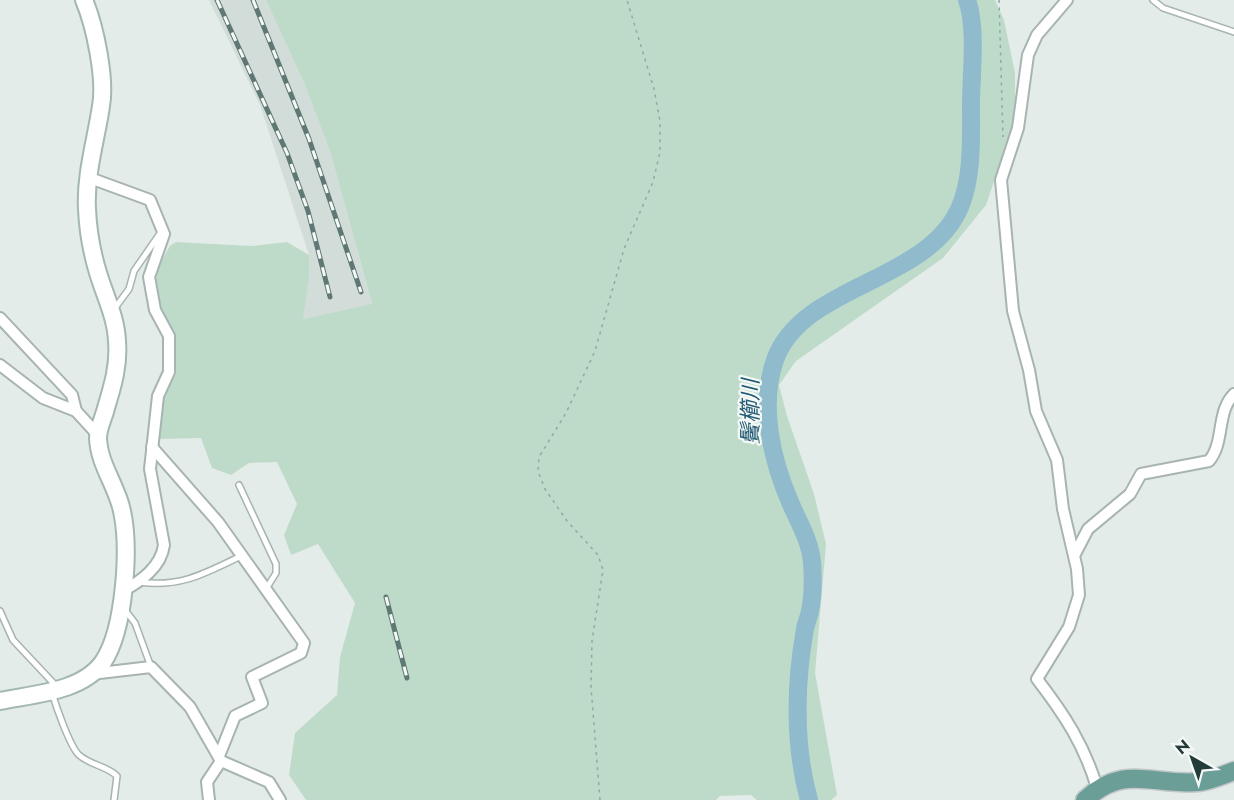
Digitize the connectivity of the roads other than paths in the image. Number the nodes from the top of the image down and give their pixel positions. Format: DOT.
graph roads {
  1 [pos="84,0"];
  2 [pos="1067,0"];
  3 [pos="1153,0"];
  4 [pos="1234,32"];
  5 [pos="90,178"];
  6 [pos="162,230"];
  7 [pos="112,311"];
  8 [pos="0,318"];
  9 [pos="0,365"];
  10 [pos="1234,394"];
  11 [pos="76,411"];
  12 [pos="98,435"];
  13 [pos="152,447"];
  14 [pos="239,485"];
  15 [pos="1075,554"];
  16 [pos="241,556"];
  17 [pos="139,582"];
  18 [pos="265,591"];
  19 [pos="122,597"];
  20 [pos="0,611"];
  21 [pos="152,667"];
  22 [pos="90,674"];
  23 [pos="55,689"];
  24 [pos="0,701"];
  25 [pos="220,758"];
  26 [pos="1234,771"];
  27 [pos="1091,794"];
  28 [pos="114,800"];
  29 [pos="209,800"];
  30 [pos="280,800"];
  1 -- 5 [label="street"];
  2 -- 15 [label="street"];
  3 -- 4 [label="lane"];
  5 -- 6 [label="street"];
  5 -- 7 [label="street"];
  6 -- 7 [label="lane"];
  6 -- 13 [label="street"];
  7 -- 12 [label="street"];
  8 -- 11 [label="street"];
  9 -- 11 [label="street"];
  10 -- 15 [label="street"];
  11 -- 12 [label="street"];
  12 -- 19 [label="street"];
  13 -- 16 [label="street"];
  13 -- 17 [label="street"];
  14 -- 18 [label="lane"];
  15 -- 27 [label="street"];
  16 -- 17 [label="lane"];
  16 -- 18 [label="street"];
  17 -- 19 [label="street"];
  18 -- 25 [label="street"];
  19 -- 21 [label="lane"];
  19 -- 22 [label="street"];
  20 -- 23 [label="lane"];
  21 -- 22 [label="street"];
  21 -- 25 [label="street"];
  22 -- 23 [label="street"];
  23 -- 24 [label="street"];
  23 -- 28 [label="lane"];
  25 -- 29 [label="street"];
  25 -- 30 [label="street"];
  26 -- 27 [label="main road"];
}
